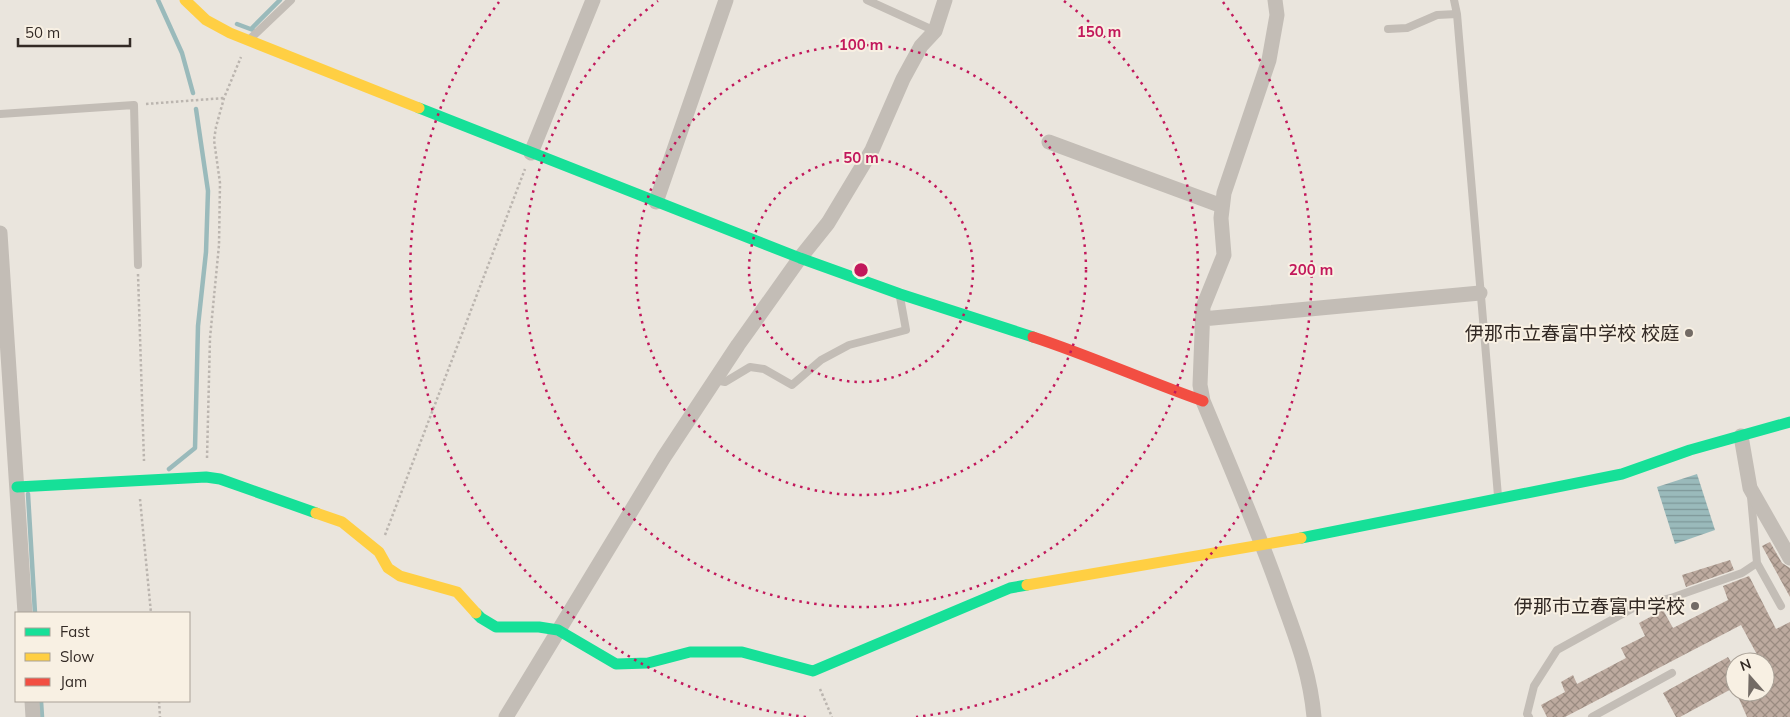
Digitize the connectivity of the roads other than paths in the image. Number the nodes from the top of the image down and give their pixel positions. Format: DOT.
graph roads {
  1 [pos="185,0"];
  2 [pos="291,0"];
  3 [pos="593,0"];
  4 [pos="726,0"];
  5 [pos="867,0"];
  6 [pos="945,0"];
  7 [pos="1275,0"];
  8 [pos="1454,0"];
  9 [pos="1457,14"];
  10 [pos="1388,29"];
  11 [pos="935,31"];
  12 [pos="248,41"];
  13 [pos="0,114"];
  14 [pos="1049,142"];
  15 [pos="531,153"];
  16 [pos="656,202"];
  17 [pos="1222,206"];
  18 [pos="0,233"];
  19 [pos="800,258"];
  20 [pos="138,265"];
  21 [pos="1480,293"];
  22 [pos="900,294"];
  23 [pos="1202,319"];
  24 [pos="715,380"];
  25 [pos="1202,401"];
  26 [pos="1790,422"];
  27 [pos="1741,436"];
  28 [pos="17,487"];
  29 [pos="1750,488"];
  30 [pos="1498,499"];
  31 [pos="1263,545"];
  32 [pos="1790,558"];
  33 [pos="1757,562"];
  34 [pos="1781,606"];
  35 [pos="26,612"];
  36 [pos="558,630"];
  37 [pos="1672,674"];
  38 [pos="32,702"];
  39 [pos="33,717"];
  40 [pos="506,717"];
  41 [pos="1314,717"];
  42 [pos="1529,717"];
  43 [pos="1592,717"];
  1 -- 12 [label="street"];
  2 -- 12 [label="lane"];
  3 -- 15 [label="street"];
  4 -- 16 [label="street"];
  5 -- 11 [label="lane"];
  6 -- 11 [label="street"];
  7 -- 17 [label="street"];
  8 -- 9 [label="lane"];
  9 -- 10 [label="lane"];
  9 -- 21 [label="lane"];
  11 -- 19 [label="street"];
  12 -- 15 [label="street"];
  13 -- 20 [label="lane"];
  14 -- 17 [label="street"];
  15 -- 16 [label="street"];
  16 -- 19 [label="street"];
  17 -- 23 [label="street"];
  18 -- 28 [label="street"];
  19 -- 22 [label="street"];
  19 -- 24 [label="street"];
  21 -- 23 [label="street"];
  21 -- 30 [label="lane"];
  22 -- 24 [label="lane"];
  22 -- 25 [label="street"];
  23 -- 25 [label="street"];
  24 -- 36 [label="street"];
  25 -- 31 [label="street"];
  26 -- 27 [label="street"];
  27 -- 29 [label="street"];
  27 -- 30 [label="street"];
  28 -- 35 [label="street"];
  28 -- 36 [label="street"];
  29 -- 32 [label="street"];
  29 -- 33 [label="lane"];
  30 -- 31 [label="street"];
  31 -- 36 [label="street"];
  31 -- 41 [label="street"];
  33 -- 34 [label="lane"];
  33 -- 42 [label="lane"];
  36 -- 40 [label="street"];
  37 -- 43 [label="lane"];
  38 -- 39 [label="street"];
}
